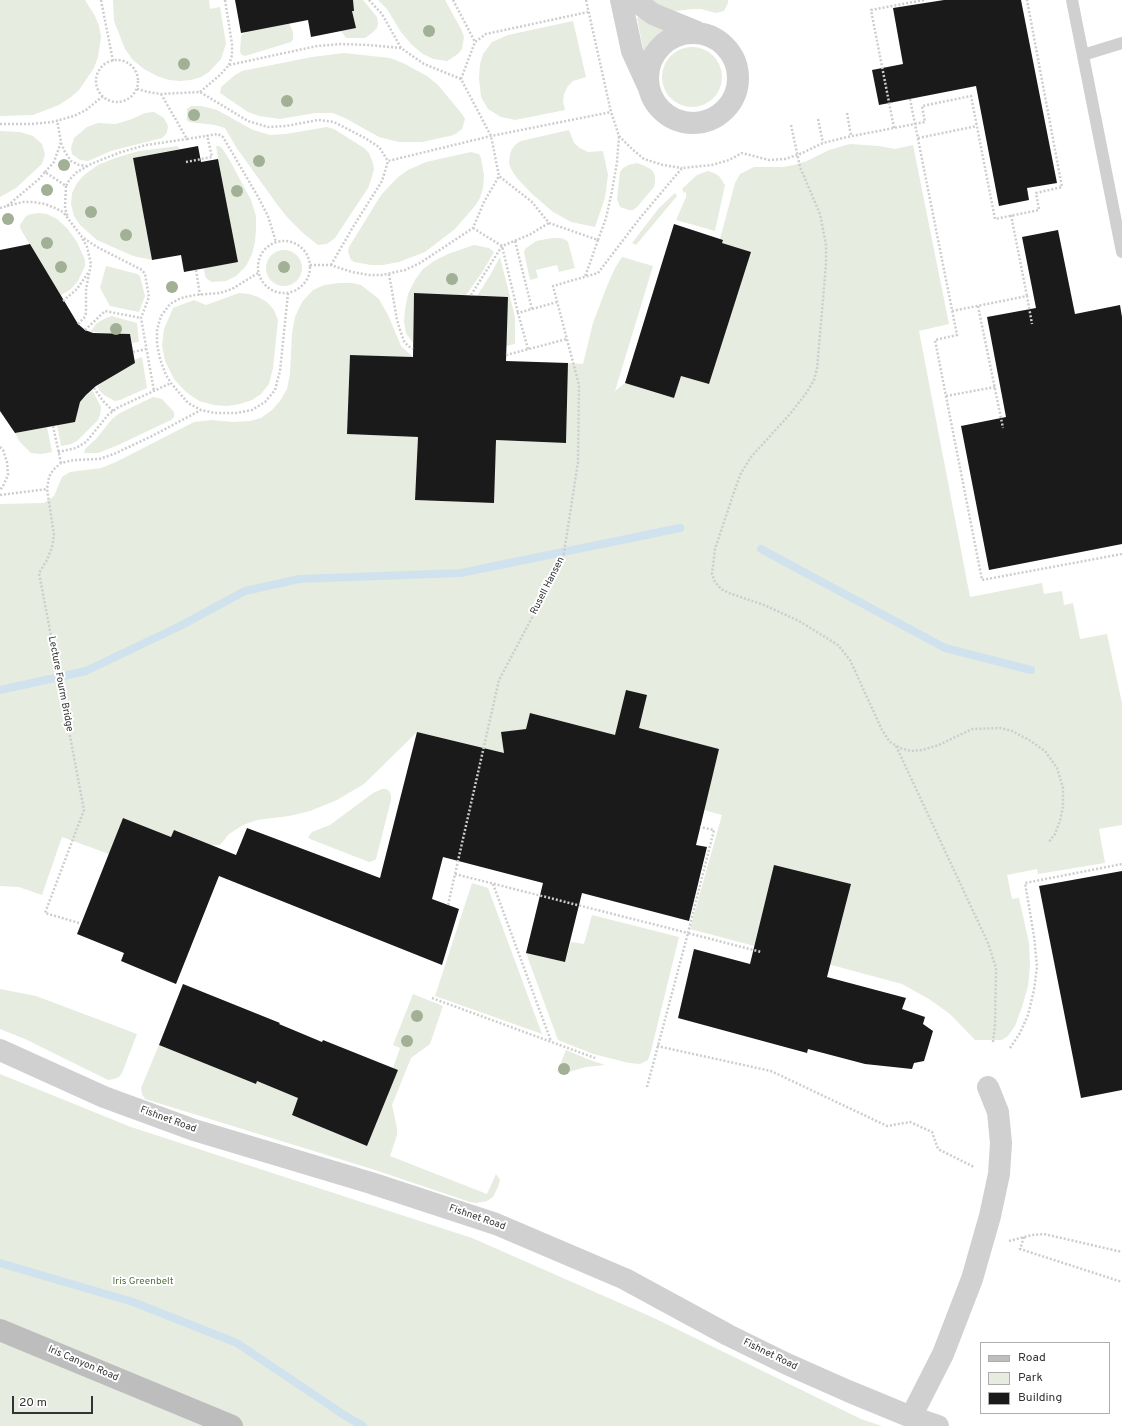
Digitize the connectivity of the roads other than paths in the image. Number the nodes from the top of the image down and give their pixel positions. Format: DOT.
graph roads {
  1 [pos="621,0"];
  2 [pos="634,0"];
  3 [pos="1072,0"];
  4 [pos="697,32"];
  5 [pos="1122,43"];
  6 [pos="1083,55"];
  7 [pos="650,93"];
  8 [pos="1122,252"];
  9 [pos="0,1050"];
  10 [pos="988,1087"];
  11 [pos="0,1330"];
  12 [pos="912,1417"];
  13 [pos="232,1426"];
  14 [pos="938,1426"];
  1 -- 7 [label="street"];
  2 -- 4 [label="street"];
  3 -- 6 [label="lane"];
  4 -- 7 [label="street"];
  4 -- 7 [label="street"];
  5 -- 6 [label="lane"];
  6 -- 8 [label="lane"];
  9 -- 12 [label="street, Fishnet Road"];
  10 -- 12 [label="street"];
  11 -- 13 [label="street, Iris Canyon Road"];
  12 -- 14 [label="street, Fishnet Road"];
}
